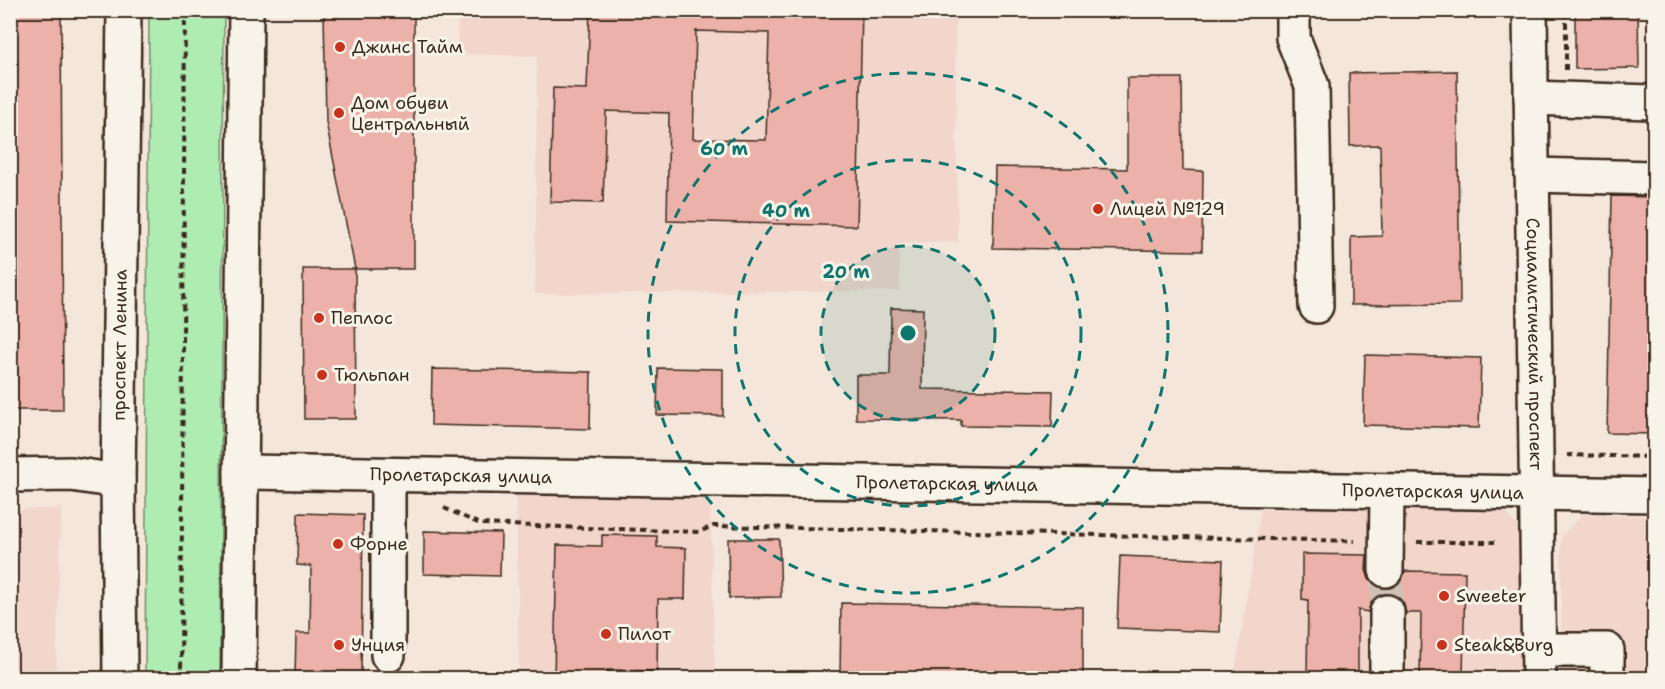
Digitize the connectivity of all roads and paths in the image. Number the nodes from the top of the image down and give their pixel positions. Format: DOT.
graph roads {
  1 [pos="124,10"];
  2 [pos="185,10"];
  3 [pos="246,10"];
  4 [pos="1293,10"];
  5 [pos="1530,10"];
  6 [pos="1531,99"];
  7 [pos="1651,102"];
  8 [pos="1532,175"];
  9 [pos="1654,178"];
  10 [pos="1316,306"];
  11 [pos="1567,457"];
  12 [pos="1654,457"];
  13 [pos="241,472"];
  14 [pos="10,475"];
  15 [pos="388,475"];
  16 [pos="118,481"];
  17 [pos="1387,493"];
  18 [pos="1537,493"];
  19 [pos="434,504"];
  20 [pos="1654,508"];
  21 [pos="1495,542"];
  22 [pos="1386,556"];
  23 [pos="1387,612"];
  24 [pos="388,654"];
  25 [pos="1539,664"];
  26 [pos="120,678"];
  27 [pos="181,678"];
  28 [pos="239,678"];
  29 [pos="1387,678"];
  30 [pos="1607,678"];
  31 [pos="1654,678"];
  1 -- 16 [label="street, проспект Ленина"];
  2 -- 27 [label="path"];
  3 -- 13 [label="street"];
  4 -- 10 [label="street"];
  5 -- 6 [label="street, Социалистический проспект"];
  6 -- 7 [label="street"];
  6 -- 8 [label="street, Социалистический проспект"];
  8 -- 9 [label="street"];
  8 -- 18 [label="street, Социалистический проспект"];
  11 -- 12 [label="path"];
  13 -- 15 [label="street, Пролетарская улица"];
  13 -- 28 [label="street"];
  14 -- 16 [label="street"];
  15 -- 17 [label="street, Пролетарская улица"];
  15 -- 24 [label="street"];
  16 -- 26 [label="street, проспект Ленина"];
  17 -- 18 [label="street, Пролетарская улица"];
  17 -- 22 [label="street"];
  18 -- 20 [label="street, Пролетарская улица"];
  18 -- 25 [label="street, Социалистический проспект"];
  19 -- 22 [label="path"];
  20 -- 31 [label="path"];
  21 -- 22 [label="path"];
  23 -- 29 [label="street"];
  25 -- 30 [label="street"];
}
